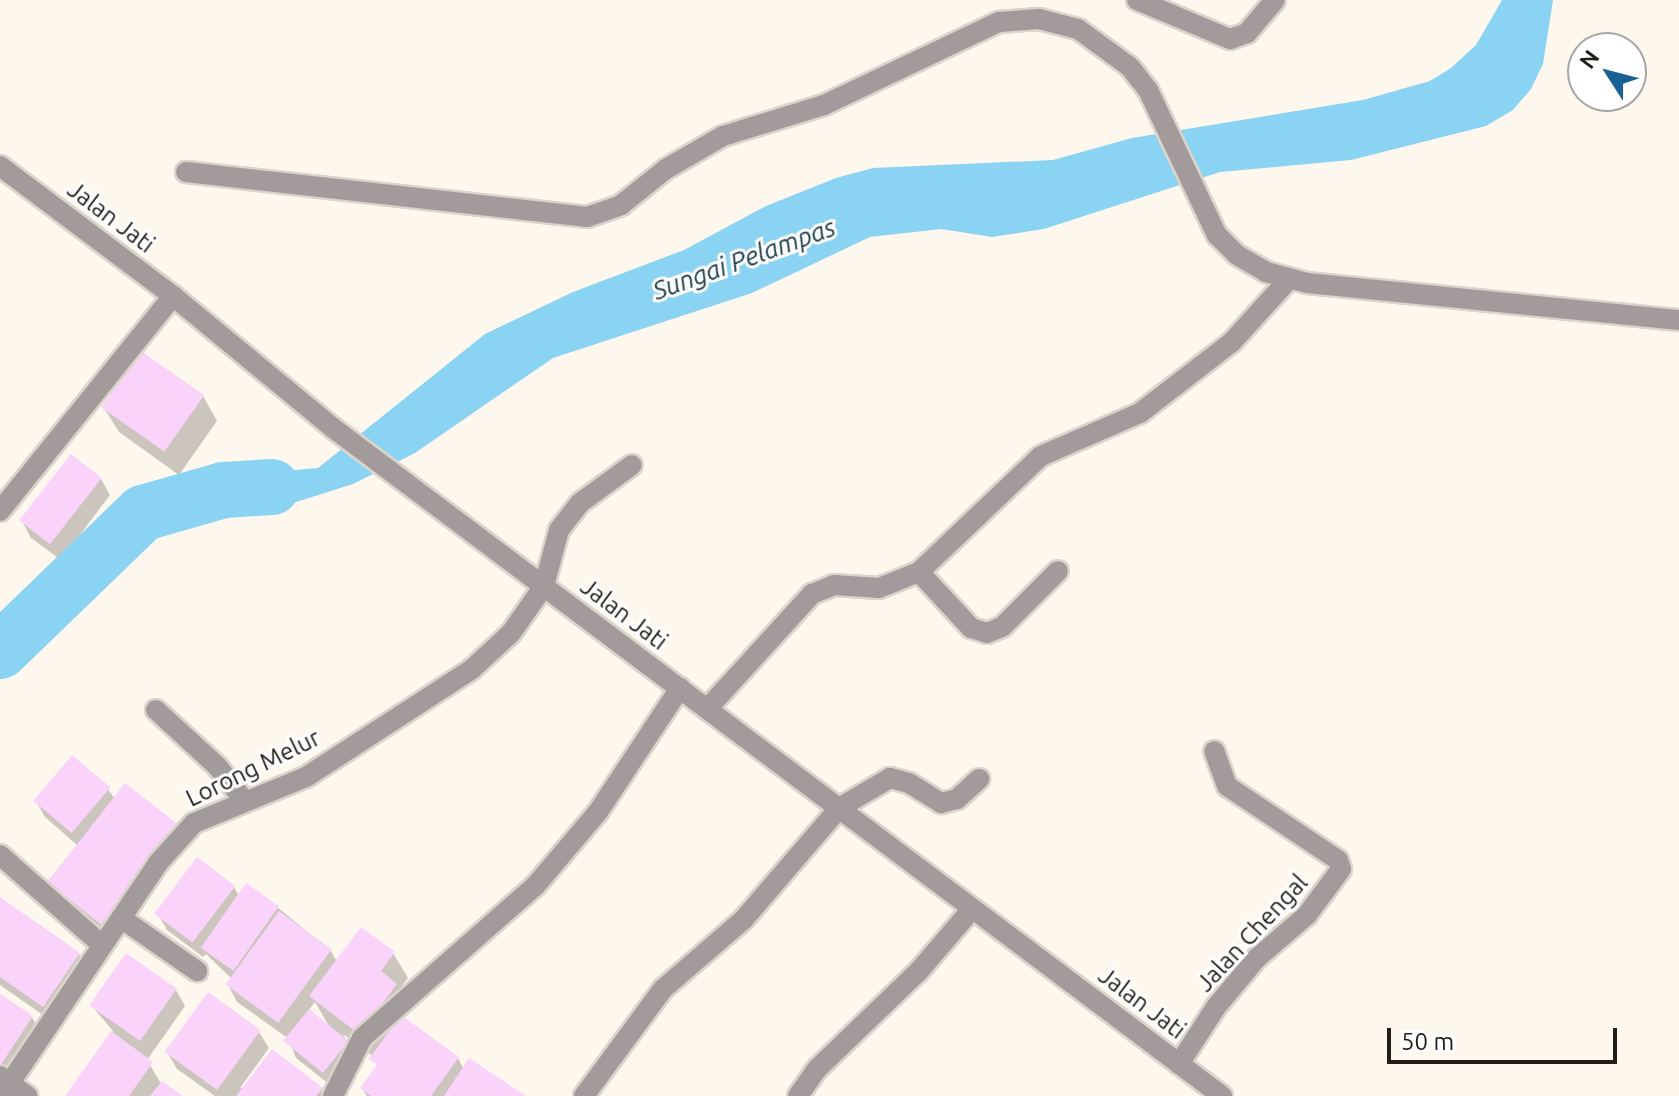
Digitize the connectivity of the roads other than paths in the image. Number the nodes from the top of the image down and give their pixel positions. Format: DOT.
graph roads {
  1 [pos="1137,0"];
  2 [pos="1275,0"];
  3 [pos="0,166"];
  4 [pos="186,172"];
  5 [pos="1290,278"];
  6 [pos="173,296"];
  7 [pos="1679,320"];
  8 [pos="632,465"];
  9 [pos="0,511"];
  10 [pos="1058,571"];
  11 [pos="919,572"];
  12 [pos="544,586"];
  13 [pos="680,688"];
  14 [pos="707,709"];
  15 [pos="156,710"];
  16 [pos="1214,751"];
  17 [pos="979,779"];
  18 [pos="243,799"];
  19 [pos="839,808"];
  20 [pos="0,855"];
  21 [pos="972,909"];
  22 [pos="121,918"];
  23 [pos="102,945"];
  24 [pos="197,971"];
  25 [pos="1179,1064"];
  26 [pos="4,1085"];
  27 [pos="1211,1093"];
  28 [pos="28,1096"];
  29 [pos="333,1096"];
  30 [pos="584,1096"];
  31 [pos="798,1096"];
  1 -- 2 [label="street"];
  3 -- 6 [label="street, Jalan Jati"];
  4 -- 5 [label="street"];
  5 -- 7 [label="street"];
  5 -- 11 [label="street"];
  6 -- 9 [label="street"];
  6 -- 12 [label="street, Jalan Jati"];
  8 -- 12 [label="street, Lorong Melur"];
  10 -- 11 [label="street"];
  11 -- 14 [label="street"];
  12 -- 13 [label="street, Jalan Jati"];
  12 -- 18 [label="street, Lorong Melur"];
  13 -- 14 [label="street, Jalan Jati"];
  13 -- 29 [label="street"];
  14 -- 19 [label="street, Jalan Jati"];
  15 -- 18 [label="street"];
  16 -- 25 [label="street, Jalan Chengal"];
  17 -- 19 [label="street"];
  18 -- 22 [label="street, Lorong Melur"];
  19 -- 21 [label="street, Jalan Jati"];
  19 -- 30 [label="street"];
  20 -- 23 [label="street"];
  21 -- 25 [label="street, Jalan Jati"];
  21 -- 31 [label="street"];
  22 -- 23 [label="street, Lorong Melur"];
  22 -- 24 [label="street"];
  23 -- 26 [label="street, Lorong Melur"];
  25 -- 27 [label="street, Jalan Jati"];
  26 -- 28 [label="street"];
}
